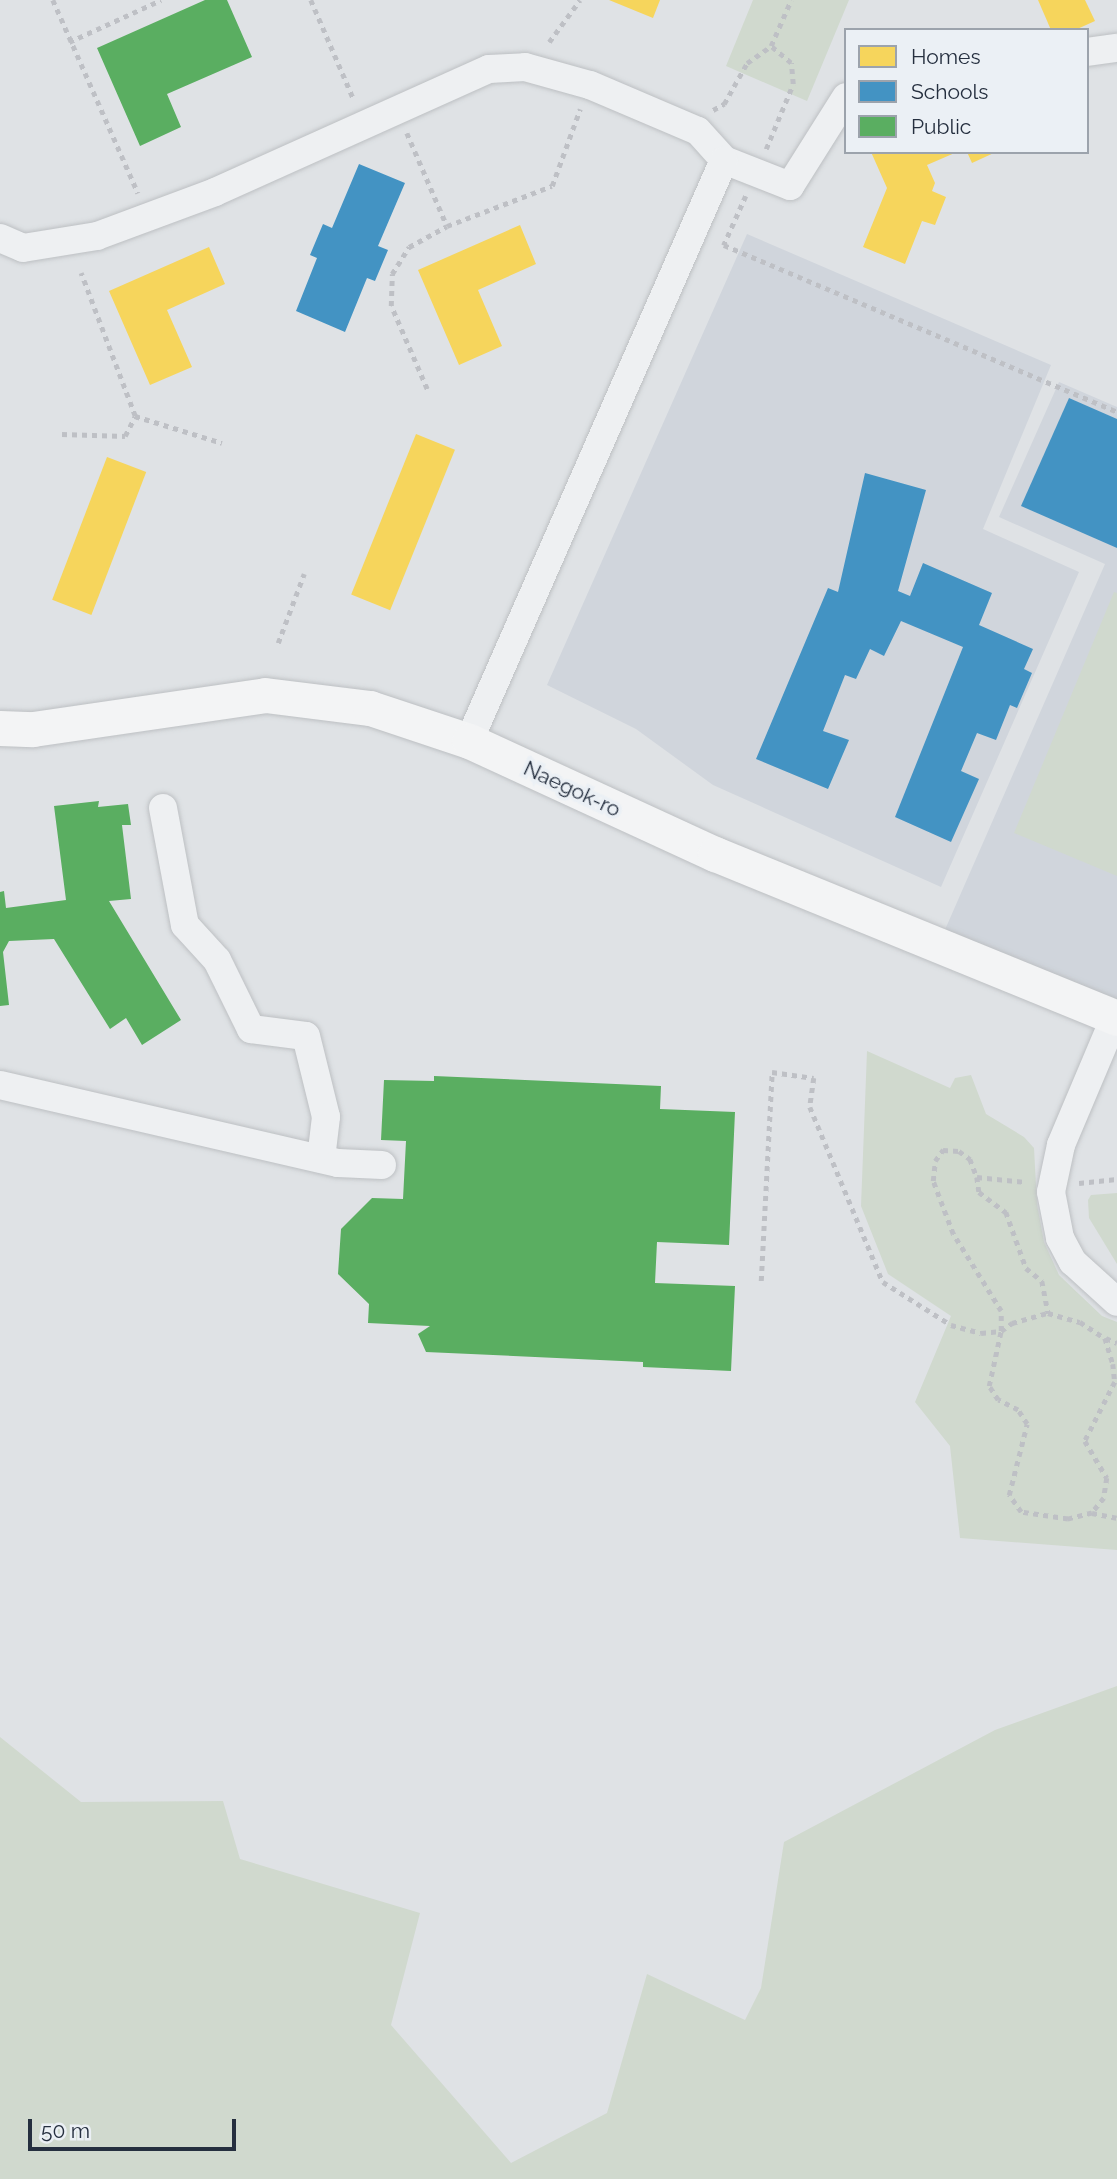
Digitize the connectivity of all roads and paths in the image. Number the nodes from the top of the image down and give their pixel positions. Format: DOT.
graph roads {
  1 [pos="53,0"];
  2 [pos="161,0"];
  3 [pos="311,0"];
  4 [pos="580,0"];
  5 [pos="790,0"];
  6 [pos="69,42"];
  7 [pos="549,42"];
  8 [pos="771,46"];
  9 [pos="1117,48"];
  10 [pos="1089,52"];
  11 [pos="355,100"];
  12 [pos="844,100"];
  13 [pos="580,108"];
  14 [pos="713,111"];
  15 [pos="406,129"];
  16 [pos="724,160"];
  17 [pos="761,162"];
  18 [pos="750,187"];
  19 [pos="141,200"];
  20 [pos="447,226"];
  21 [pos="0,238"];
  22 [pos="80,273"];
  23 [pos="427,389"];
  24 [pos="1117,412"];
  25 [pos="135,416"];
  26 [pos="62,434"];
  27 [pos="222,443"];
  28 [pos="304,574"];
  29 [pos="278,643"];
  30 [pos="0,728"];
  31 [pos="469,741"];
  32 [pos="163,808"];
  33 [pos="1116,1018"];
  34 [pos="0,1085"];
  35 [pos="321,1159"];
  36 [pos="382,1165"];
  37 [pos="977,1177"];
  38 [pos="1117,1179"];
  39 [pos="1037,1183"];
  40 [pos="1067,1184"];
  41 [pos="761,1281"];
  42 [pos="1117,1302"];
  43 [pos="1048,1313"];
  44 [pos="1001,1331"];
  45 [pos="1105,1338"];
  46 [pos="1117,1343"];
  47 [pos="1092,1513"];
  48 [pos="1117,1518"];
  1 -- 6 [label="path"];
  2 -- 6 [label="path"];
  3 -- 11 [label="path"];
  4 -- 7 [label="path"];
  5 -- 8 [label="path"];
  6 -- 19 [label="path"];
  8 -- 14 [label="path"];
  8 -- 17 [label="path"];
  9 -- 10 [label="street"];
  12 -- 16 [label="street"];
  13 -- 20 [label="path"];
  15 -- 20 [label="path"];
  16 -- 21 [label="street"];
  16 -- 31 [label="street"];
  18 -- 24 [label="path"];
  20 -- 23 [label="path"];
  22 -- 25 [label="path"];
  25 -- 26 [label="path"];
  25 -- 27 [label="path"];
  28 -- 29 [label="path"];
  30 -- 31 [label="main road, Naegok-ro"];
  31 -- 33 [label="main road, Naegok-ro"];
  32 -- 35 [label="street"];
  33 -- 42 [label="street"];
  34 -- 35 [label="street"];
  35 -- 36 [label="street"];
  37 -- 39 [label="path"];
  37 -- 43 [label="path"];
  37 -- 44 [label="path"];
  38 -- 40 [label="path"];
  41 -- 44 [label="path"];
  43 -- 44 [label="path"];
  43 -- 45 [label="path"];
  44 -- 47 [label="path"];
  45 -- 46 [label="path"];
  45 -- 47 [label="path"];
  47 -- 48 [label="path"];
}
